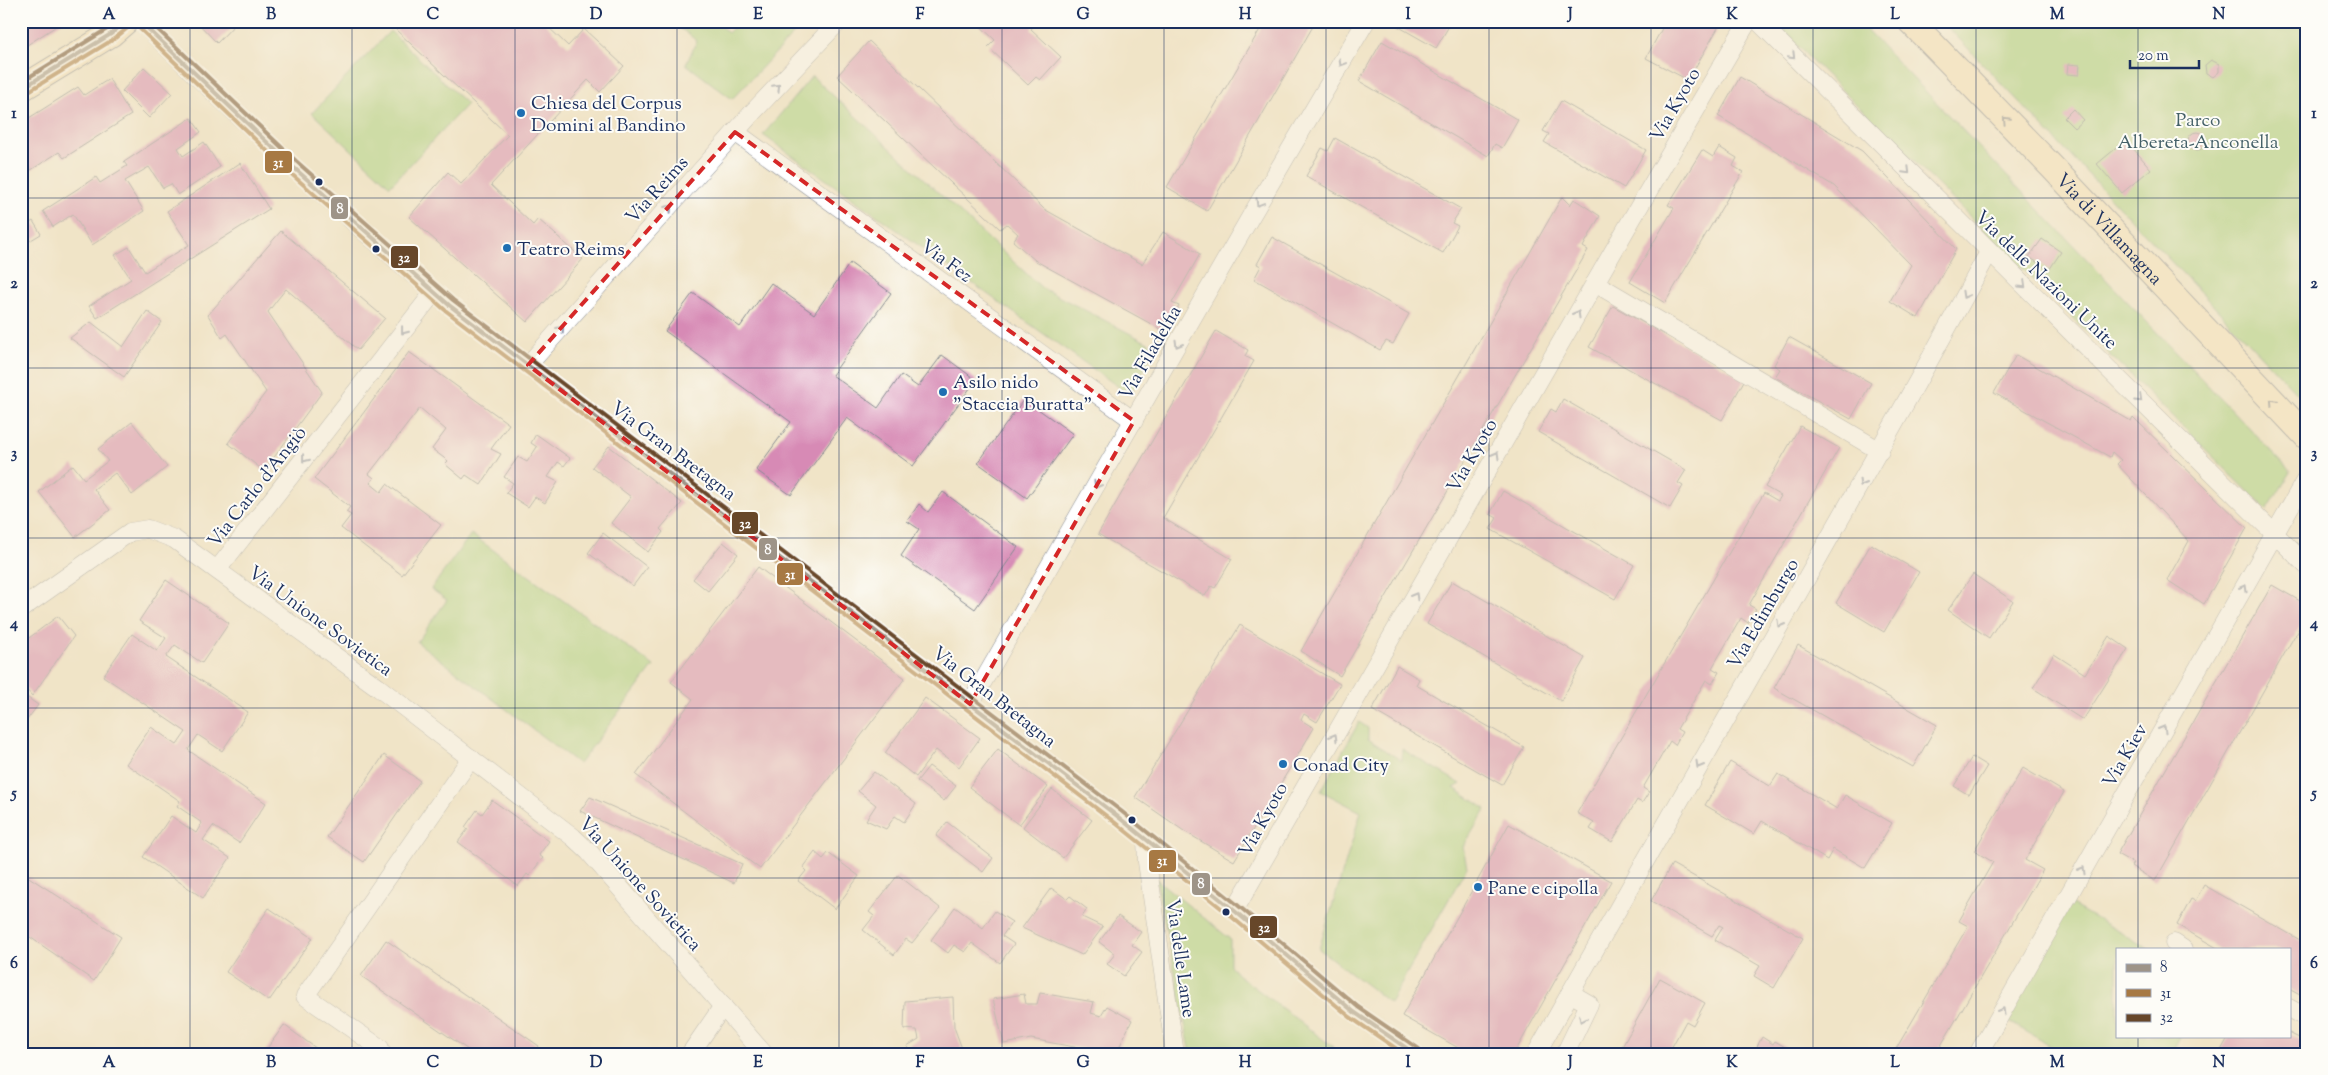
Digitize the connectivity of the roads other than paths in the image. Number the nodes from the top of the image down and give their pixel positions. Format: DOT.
graph roads {
  1 [pos="126,21"];
  2 [pos="140,21"];
  3 [pos="839,21"];
  4 [pos="1366,21"];
  5 [pos="1748,21"];
  6 [pos="1758,21"];
  7 [pos="1910,21"];
  8 [pos="21,89"];
  9 [pos="734,132"];
  10 [pos="1989,252"];
  11 [pos="1595,283"];
  12 [pos="434,292"];
  13 [pos="528,365"];
  14 [pos="1134,421"];
  15 [pos="2307,437"];
  16 [pos="1880,451"];
  17 [pos="2307,477"];
  18 [pos="2276,533"];
  19 [pos="2307,566"];
  20 [pos="217,570"];
  21 [pos="21,609"];
  22 [pos="970,704"];
  23 [pos="471,758"];
  24 [pos="1146,839"];
  25 [pos="1234,911"];
  26 [pos="1570,993"];
  27 [pos="722,1006"];
  28 [pos="2290,1009"];
  29 [pos="2307,1018"];
  30 [pos="380,1048"];
  31 [pos="690,1054"];
  32 [pos="764,1054"];
  33 [pos="1175,1054"];
  34 [pos="1415,1054"];
  35 [pos="1536,1054"];
  36 [pos="1565,1054"];
  37 [pos="1978,1054"];
  1 -- 8 [label="main road"];
  2 -- 12 [label="street, Via Gran Bretagna"];
  9 -- 3 [label="street, Via Reims, one-way"];
  4 -- 14 [label="street, Via Filadelfia, one-way"];
  5 -- 11 [label="street, Via Kyoto"];
  6 -- 10 [label="street, Via delle Nazioni Unite, one-way"];
  15 -- 7 [label="main road, Via di Villamagna, one-way"];
  13 -- 9 [label="street, Via Reims, one-way"];
  9 -- 14 [label="street, Via Fez"];
  10 -- 16 [label="street, Via Edimburgo, one-way"];
  10 -- 18 [label="street, Via delle Nazioni Unite, one-way"];
  11 -- 16 [label="street"];
  25 -- 11 [label="street, Via Kyoto, one-way"];
  12 -- 13 [label="street, Via Gran Bretagna"];
  12 -- 20 [label="street, Via Carlo d'Angiò, one-way"];
  13 -- 22 [label="street, Via Gran Bretagna"];
  14 -- 22 [label="street, Via Filadelfia, one-way"];
  16 -- 26 [label="street, Via Edimburgo, one-way"];
  17 -- 18 [label="street, Via Kiev"];
  18 -- 19 [label="street, Via delle Nazioni Unite"];
  37 -- 18 [label="street, Via Kiev, one-way"];
  20 -- 21 [label="street, Via Carlo d'Angiò"];
  20 -- 23 [label="street, Via Unione Sovietica"];
  22 -- 24 [label="street, Via Gran Bretagna"];
  23 -- 27 [label="street, Via Unione Sovietica"];
  23 -- 30 [label="street"];
  24 -- 25 [label="street, Via Gran Bretagna"];
  24 -- 33 [label="street, Via delle Lame"];
  25 -- 34 [label="street, Via Gran Bretagna"];
  26 -- 35 [label="street, Via Edimburgo"];
  26 -- 36 [label="street, one-way"];
  27 -- 31 [label="street"];
  27 -- 32 [label="street, Via Unione Sovietica"];
  28 -- 29 [label="street"];
}
